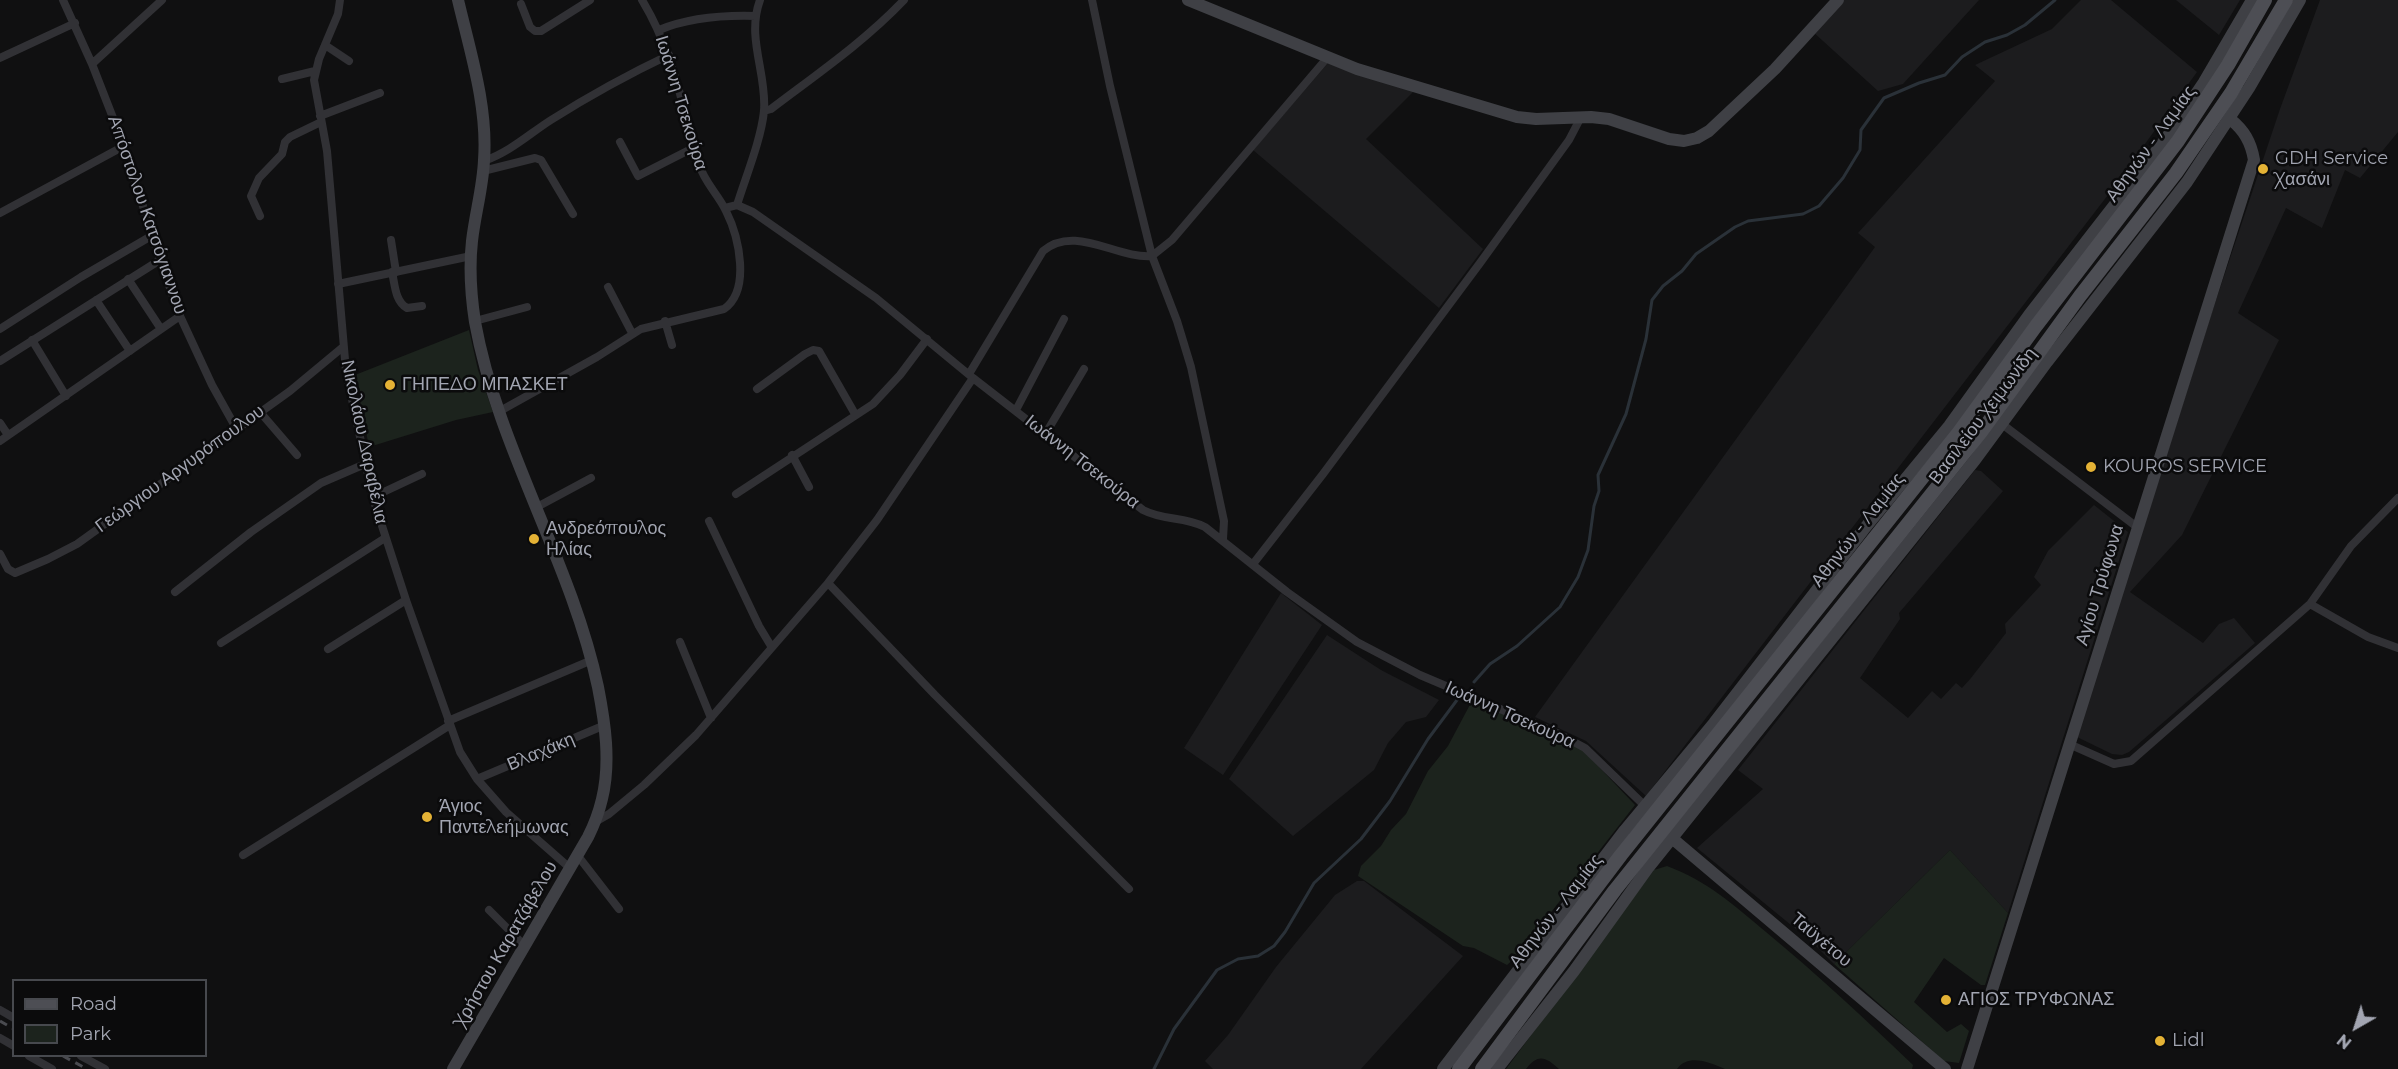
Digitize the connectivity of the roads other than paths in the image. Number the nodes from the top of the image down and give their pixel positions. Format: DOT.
graph roads {
  1 [pos="63,0"];
  2 [pos="162,0"];
  3 [pos="340,0"];
  4 [pos="458,0"];
  5 [pos="590,0"];
  6 [pos="642,0"];
  7 [pos="760,0"];
  8 [pos="904,0"];
  9 [pos="1092,0"];
  10 [pos="1188,0"];
  11 [pos="1838,0"];
  12 [pos="2252,0"];
  13 [pos="2265,0"];
  14 [pos="2286,0"];
  15 [pos="2300,0"];
  16 [pos="520,4"];
  17 [pos="756,16"];
  18 [pos="75,23"];
  19 [pos="659,30"];
  20 [pos="325,45"];
  21 [pos="669,55"];
  22 [pos="0,58"];
  23 [pos="1327,58"];
  24 [pos="349,61"];
  25 [pos="92,64"];
  26 [pos="315,71"];
  27 [pos="282,79"];
  28 [pos="380,93"];
  29 [pos="764,111"];
  30 [pos="1581,117"];
  31 [pos="321,119"];
  32 [pos="2230,119"];
  33 [pos="620,142"];
  34 [pos="124,146"];
  35 [pos="695,147"];
  36 [pos="484,166"];
  37 [pos="737,205"];
  38 [pos="725,208"];
  39 [pos="0,213"];
  40 [pos="573,214"];
  41 [pos="260,216"];
  42 [pos="153,235"];
  43 [pos="391,240"];
  44 [pos="471,256"];
  45 [pos="1152,256"];
  46 [pos="159,260"];
  47 [pos="394,272"];
  48 [pos="128,279"];
  49 [pos="338,284"];
  50 [pos="608,287"];
  51 [pos="96,300"];
  52 [pos="422,306"];
  53 [pos="527,307"];
  54 [pos="180,315"];
  55 [pos="1064,320"];
  56 [pos="475,321"];
  57 [pos="665,321"];
  58 [pos="0,329"];
  59 [pos="162,329"];
  60 [pos="632,333"];
  61 [pos="927,339"];
  62 [pos="32,340"];
  63 [pos="672,345"];
  64 [pos="343,347"];
  65 [pos="130,351"];
  66 [pos="0,361"];
  67 [pos="1084,369"];
  68 [pos="971,376"];
  69 [pos="757,388"];
  70 [pos="66,396"];
  71 [pos="1016,410"];
  72 [pos="500,411"];
  73 [pos="260,412"];
  74 [pos="855,414"];
  75 [pos="0,423"];
  76 [pos="2002,424"];
  77 [pos="236,428"];
  78 [pos="1046,433"];
  79 [pos="8,435"];
  80 [pos="0,441"];
  81 [pos="297,455"];
  82 [pos="792,455"];
  83 [pos="365,464"];
  84 [pos="422,474"];
  85 [pos="591,478"];
  86 [pos="809,487"];
  87 [pos="736,494"];
  88 [pos="373,497"];
  89 [pos="2398,498"];
  90 [pos="537,507"];
  91 [pos="709,521"];
  92 [pos="2137,527"];
  93 [pos="385,538"];
  94 [pos="1223,539"];
  95 [pos="0,554"];
  96 [pos="1253,564"];
  97 [pos="828,583"];
  98 [pos="175,592"];
  99 [pos="406,600"];
  100 [pos="2310,604"];
  101 [pos="680,642"];
  102 [pos="221,643"];
  103 [pos="771,646"];
  104 [pos="2398,648"];
  105 [pos="328,649"];
  106 [pos="592,660"];
  107 [pos="711,718"];
  108 [pos="449,723"];
  109 [pos="605,725"];
  110 [pos="2069,744"];
  111 [pos="477,779"];
  112 [pos="1645,806"];
  113 [pos="595,822"];
  114 [pos="1674,839"];
  115 [pos="243,855"];
  116 [pos="578,856"];
  117 [pos="571,869"];
  118 [pos="1129,889"];
  119 [pos="619,909"];
  120 [pos="489,910"];
  121 [pos="525,946"];
  122 [pos="31,1057"];
  123 [pos="83,1057"];
  124 [pos="52,1069"];
  125 [pos="105,1069"];
  126 [pos="453,1069"];
  127 [pos="1443,1069"];
  128 [pos="1459,1069"];
  129 [pos="1482,1069"];
  130 [pos="1497,1069"];
  131 [pos="1944,1069"];
  132 [pos="1967,1069"];
  1 -- 18 [label="street, Απόστολου Κατσόγιαννου"];
  2 -- 25 [label="street"];
  3 -- 20 [label="street, Νικολάου Δαραβέλια"];
  4 -- 36 [label="street, Χρήστου Καρατζάβελου"];
  5 -- 16 [label="street"];
  6 -- 19 [label="street, Ιωάννη Τσεκούρα"];
  7 -- 17 [label="street"];
  8 -- 29 [label="street"];
  9 -- 45 [label="street"];
  10 -- 23 [label="street"];
  11 -- 30 [label="street"];
  12 -- 112 [label="street"];
  13 -- 128 [label="main road, Αθηνών - Λαμίας"];
  14 -- 129 [label="main road, Αθηνών - Λαμίας"];
  15 -- 32 [label="street, Βασιλείου Χειμωνίδη"];
  17 -- 19 [label="street"];
  17 -- 29 [label="street"];
  18 -- 22 [label="street"];
  18 -- 25 [label="street, Απόστολου Κατσόγιαννου"];
  19 -- 21 [label="street, Ιωάννη Τσεκούρα"];
  20 -- 24 [label="street"];
  20 -- 26 [label="street, Νικολάου Δαραβέλια"];
  21 -- 35 [label="street, Ιωάννη Τσεκούρα"];
  21 -- 36 [label="street"];
  23 -- 30 [label="street"];
  23 -- 45 [label="street"];
  25 -- 34 [label="street, Απόστολου Κατσόγιαννου"];
  26 -- 27 [label="street"];
  26 -- 31 [label="street, Νικολάου Δαραβέλια"];
  28 -- 31 [label="street"];
  29 -- 37 [label="street"];
  30 -- 96 [label="street"];
  31 -- 41 [label="street"];
  31 -- 49 [label="street, Νικολάου Δαραβέλια"];
  32 -- 76 [label="street, Βασιλείου Χειμωνίδη"];
  32 -- 92 [label="street, Αγίου Τρύφωνα"];
  33 -- 35 [label="street"];
  34 -- 39 [label="street"];
  34 -- 42 [label="street, Απόστολου Κατσόγιαννου"];
  35 -- 38 [label="street, Ιωάννη Τσεκούρα"];
  36 -- 40 [label="street"];
  36 -- 44 [label="street, Χρήστου Καρατζάβελου"];
  37 -- 38 [label="street"];
  37 -- 61 [label="street, Ιωάννη Τσεκούρα"];
  38 -- 57 [label="street, Ιωάννη Τσεκούρα"];
  42 -- 46 [label="street, Απόστολου Κατσόγιαννου"];
  42 -- 58 [label="street"];
  43 -- 47 [label="street"];
  44 -- 47 [label="street"];
  44 -- 56 [label="street, Χρήστου Καρατζάβελου"];
  45 -- 68 [label="street"];
  45 -- 94 [label="street"];
  46 -- 48 [label="street"];
  46 -- 54 [label="street, Απόστολου Κατσόγιαννου"];
  47 -- 49 [label="street"];
  47 -- 52 [label="street"];
  48 -- 51 [label="street"];
  48 -- 59 [label="street"];
  49 -- 64 [label="street, Νικολάου Δαραβέλια"];
  50 -- 60 [label="street"];
  51 -- 62 [label="street"];
  51 -- 65 [label="street"];
  53 -- 56 [label="street"];
  54 -- 59 [label="street"];
  54 -- 77 [label="street, Απόστολου Κατσόγιαννου"];
  55 -- 71 [label="street"];
  56 -- 72 [label="street, Χρήστου Καρατζάβελου"];
  57 -- 60 [label="street"];
  57 -- 63 [label="street"];
  59 -- 65 [label="street"];
  60 -- 72 [label="street"];
  61 -- 68 [label="street, Ιωάννη Τσεκούρα"];
  61 -- 74 [label="street"];
  62 -- 66 [label="street"];
  62 -- 70 [label="street"];
  64 -- 73 [label="street, Γεώργιου Αργυρόπουλου"];
  64 -- 83 [label="street, Νικολάου Δαραβέλια"];
  65 -- 70 [label="street"];
  67 -- 78 [label="street"];
  68 -- 71 [label="street, Ιωάννη Τσεκούρα"];
  68 -- 97 [label="street"];
  69 -- 74 [label="street"];
  70 -- 79 [label="street"];
  71 -- 78 [label="street, Ιωάννη Τσεκούρα"];
  72 -- 90 [label="street, Χρήστου Καρατζάβελου"];
  73 -- 77 [label="street, Γεώργιου Αργυρόπουλου"];
  73 -- 81 [label="street"];
  74 -- 82 [label="street"];
  75 -- 79 [label="street"];
  76 -- 92 [label="street"];
  76 -- 114 [label="street, Βασιλείου Χειμωνίδη"];
  77 -- 95 [label="street, Γεώργιου Αργυρόπουλου"];
  78 -- 94 [label="street, Ιωάννη Τσεκούρα"];
  79 -- 80 [label="street"];
  82 -- 86 [label="street"];
  82 -- 87 [label="street"];
  83 -- 88 [label="street, Νικολάου Δαραβέλια"];
  83 -- 98 [label="street"];
  84 -- 88 [label="street"];
  85 -- 90 [label="street"];
  88 -- 93 [label="street, Νικολάου Δαραβέλια"];
  89 -- 100 [label="street"];
  90 -- 106 [label="street, Χρήστου Καρατζάβελου"];
  91 -- 103 [label="street"];
  92 -- 110 [label="street, Αγίου Τρύφωνα"];
  93 -- 99 [label="street, Νικολάου Δαραβέλια"];
  93 -- 102 [label="street"];
  94 -- 96 [label="street, Ιωάννη Τσεκούρα"];
  96 -- 112 [label="street, Ιωάννη Τσεκούρα"];
  97 -- 103 [label="street"];
  97 -- 118 [label="street"];
  99 -- 105 [label="street"];
  99 -- 108 [label="street, Νικολάου Δαραβέλια"];
  100 -- 104 [label="street"];
  100 -- 110 [label="street"];
  101 -- 107 [label="street"];
  103 -- 107 [label="street"];
  106 -- 108 [label="street"];
  106 -- 109 [label="street, Χρήστου Καρατζάβελου"];
  107 -- 113 [label="street"];
  108 -- 111 [label="street, Νικολάου Δαραβέλια"];
  108 -- 115 [label="street"];
  109 -- 111 [label="street, Βλαχάκη"];
  109 -- 113 [label="street, Χρήστου Καρατζάβελου"];
  110 -- 132 [label="street, Αγίου Τρύφωνα"];
  111 -- 117 [label="street, Νικολάου Δαραβέλια"];
  112 -- 127 [label="street"];
  113 -- 116 [label="street, Χρήστου Καρατζάβελου"];
  114 -- 130 [label="street, Βασιλείου Χειμωνίδη"];
  114 -- 131 [label="street, Ταϋγέτου"];
  116 -- 117 [label="street, Χρήστου Καρατζάβελου"];
  116 -- 119 [label="street"];
  117 -- 121 [label="street, Χρήστου Καρατζάβελου"];
  120 -- 121 [label="street"];
  121 -- 126 [label="street, Χρήστου Καρατζάβελου"];
  122 -- 124 [label="street"];
  123 -- 125 [label="street"];
}
